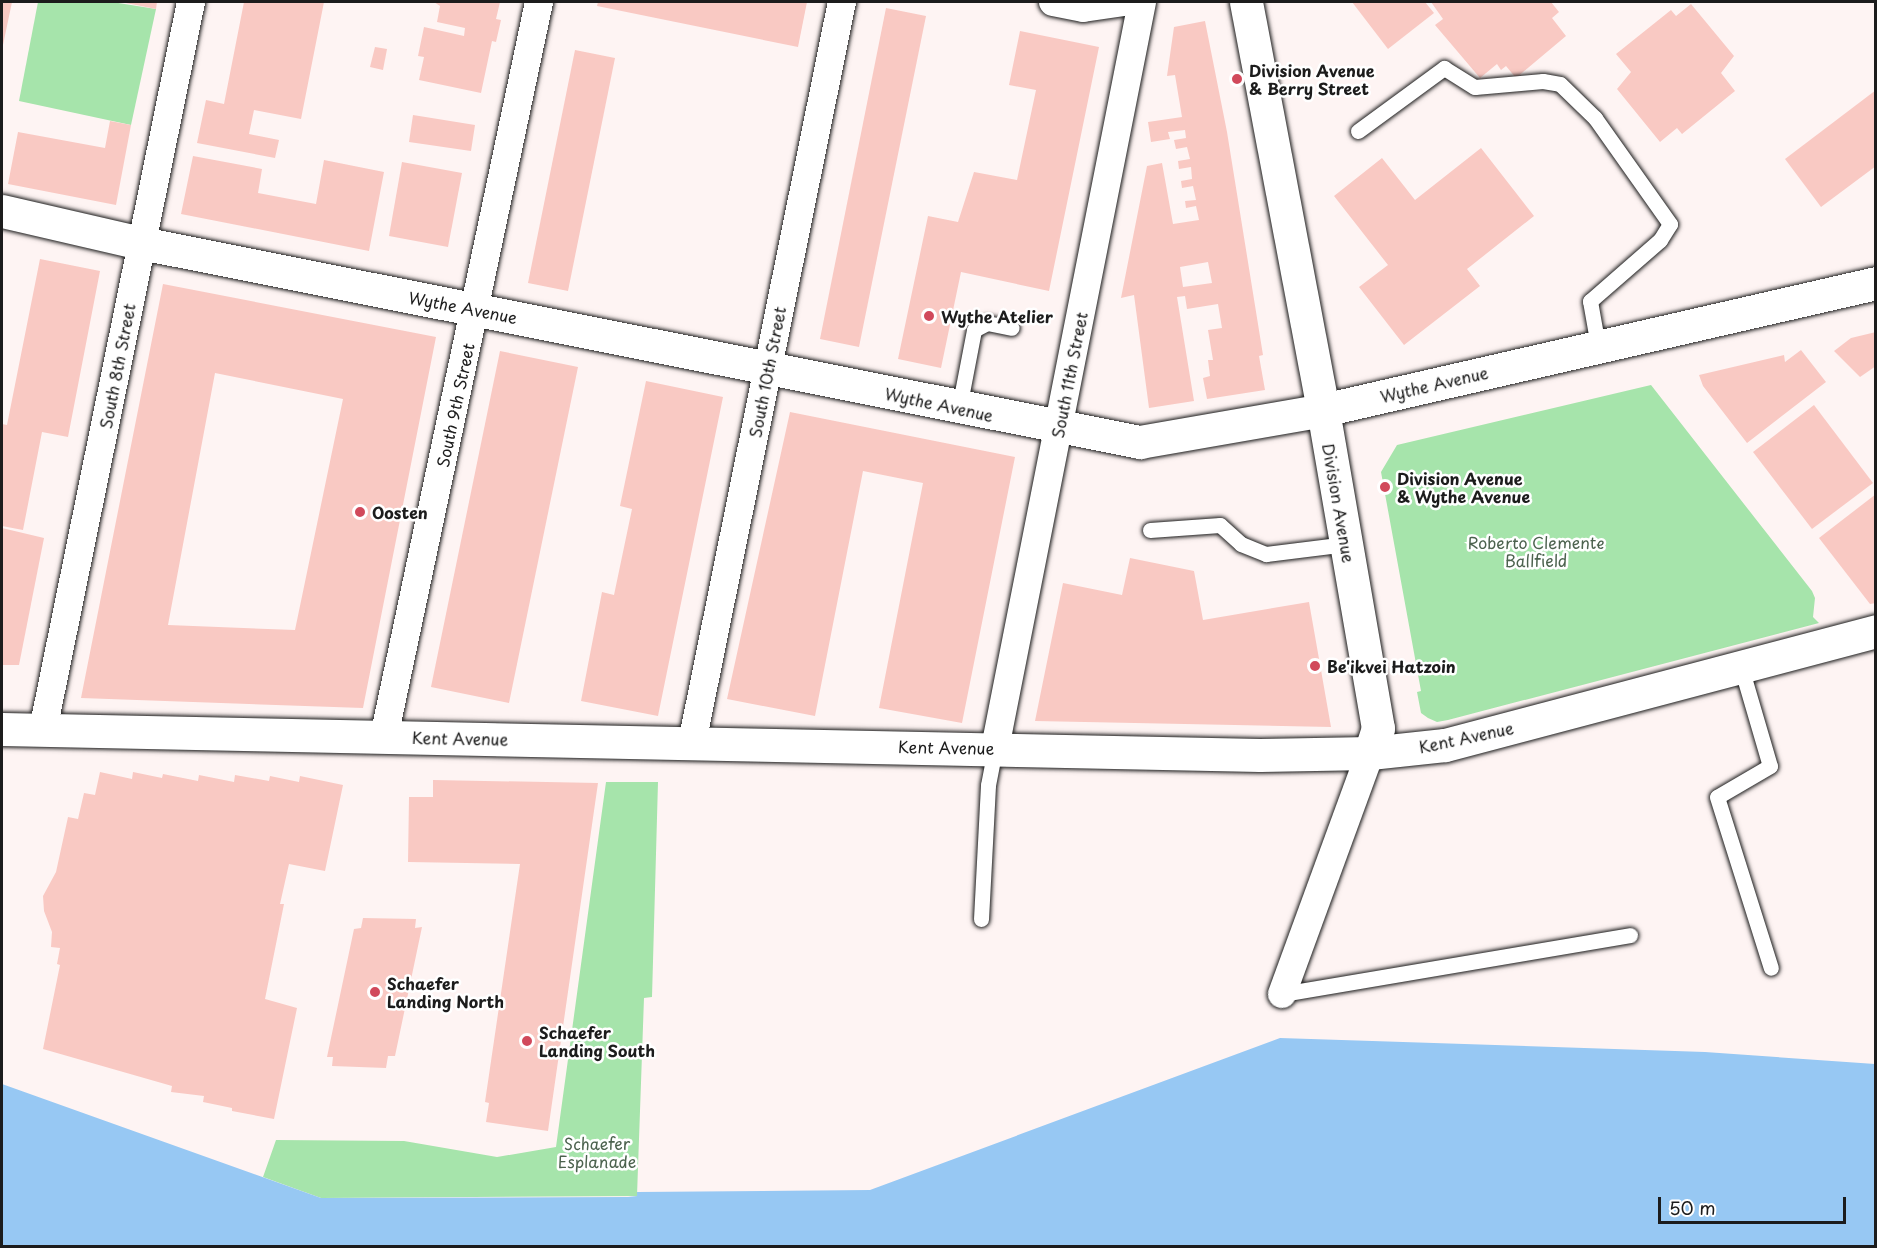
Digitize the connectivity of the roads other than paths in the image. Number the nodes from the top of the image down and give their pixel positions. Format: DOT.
graph roads {
  1 [pos="191,2"];
  2 [pos="539,2"];
  3 [pos="842,2"];
  4 [pos="1053,2"];
  5 [pos="1123,2"];
  6 [pos="1142,2"];
  7 [pos="1246,2"];
  8 [pos="1358,130"];
  9 [pos="2,211"];
  10 [pos="141,243"];
  11 [pos="1875,283"];
  12 [pos="475,310"];
  13 [pos="1012,328"];
  14 [pos="1598,346"];
  15 [pos="768,369"];
  16 [pos="959,408"];
  17 [pos="1323,410"];
  18 [pos="1059,429"];
  19 [pos="1149,530"];
  20 [pos="1346,544"];
  21 [pos="1875,631"];
  22 [pos="1741,667"];
  23 [pos="2,729"];
  24 [pos="43,730"];
  25 [pos="384,737"];
  26 [pos="692,743"];
  27 [pos="994,748"];
  28 [pos="1370,753"];
  29 [pos="981,919"];
  30 [pos="1630,935"];
  31 [pos="1771,968"];
  32 [pos="1282,994"];
  1 -- 10 [label="street, South 8th Street"];
  2 -- 12 [label="street, South 9th Street"];
  3 -- 15 [label="street, South 10th Street"];
  4 -- 5 [label="street"];
  6 -- 18 [label="street, South 11th Street"];
  7 -- 17 [label="main road, Division Avenue"];
  8 -- 14 [label="lane"];
  9 -- 10 [label="main road, Wythe Avenue"];
  10 -- 12 [label="main road, Wythe Avenue"];
  10 -- 24 [label="street, South 8th Street"];
  11 -- 14 [label="main road, Wythe Avenue"];
  12 -- 15 [label="main road, Wythe Avenue"];
  12 -- 25 [label="street, South 9th Street"];
  13 -- 16 [label="lane"];
  14 -- 17 [label="main road, Wythe Avenue"];
  15 -- 16 [label="main road, Wythe Avenue"];
  15 -- 26 [label="street, South 10th Street"];
  16 -- 18 [label="main road, Wythe Avenue"];
  17 -- 18 [label="main road, Wythe Avenue"];
  17 -- 20 [label="main road, Division Avenue"];
  18 -- 27 [label="street, South 11th Street"];
  19 -- 20 [label="lane"];
  20 -- 28 [label="main road, Division Avenue"];
  21 -- 22 [label="main road, Kent Avenue"];
  22 -- 28 [label="main road, Kent Avenue"];
  22 -- 31 [label="lane"];
  23 -- 24 [label="main road, Kent Avenue"];
  24 -- 25 [label="main road, Kent Avenue"];
  25 -- 26 [label="main road, Kent Avenue"];
  26 -- 27 [label="main road, Kent Avenue"];
  27 -- 28 [label="main road, Kent Avenue"];
  27 -- 29 [label="lane"];
  28 -- 32 [label="street, Division Avenue"];
  30 -- 32 [label="lane"];
}
